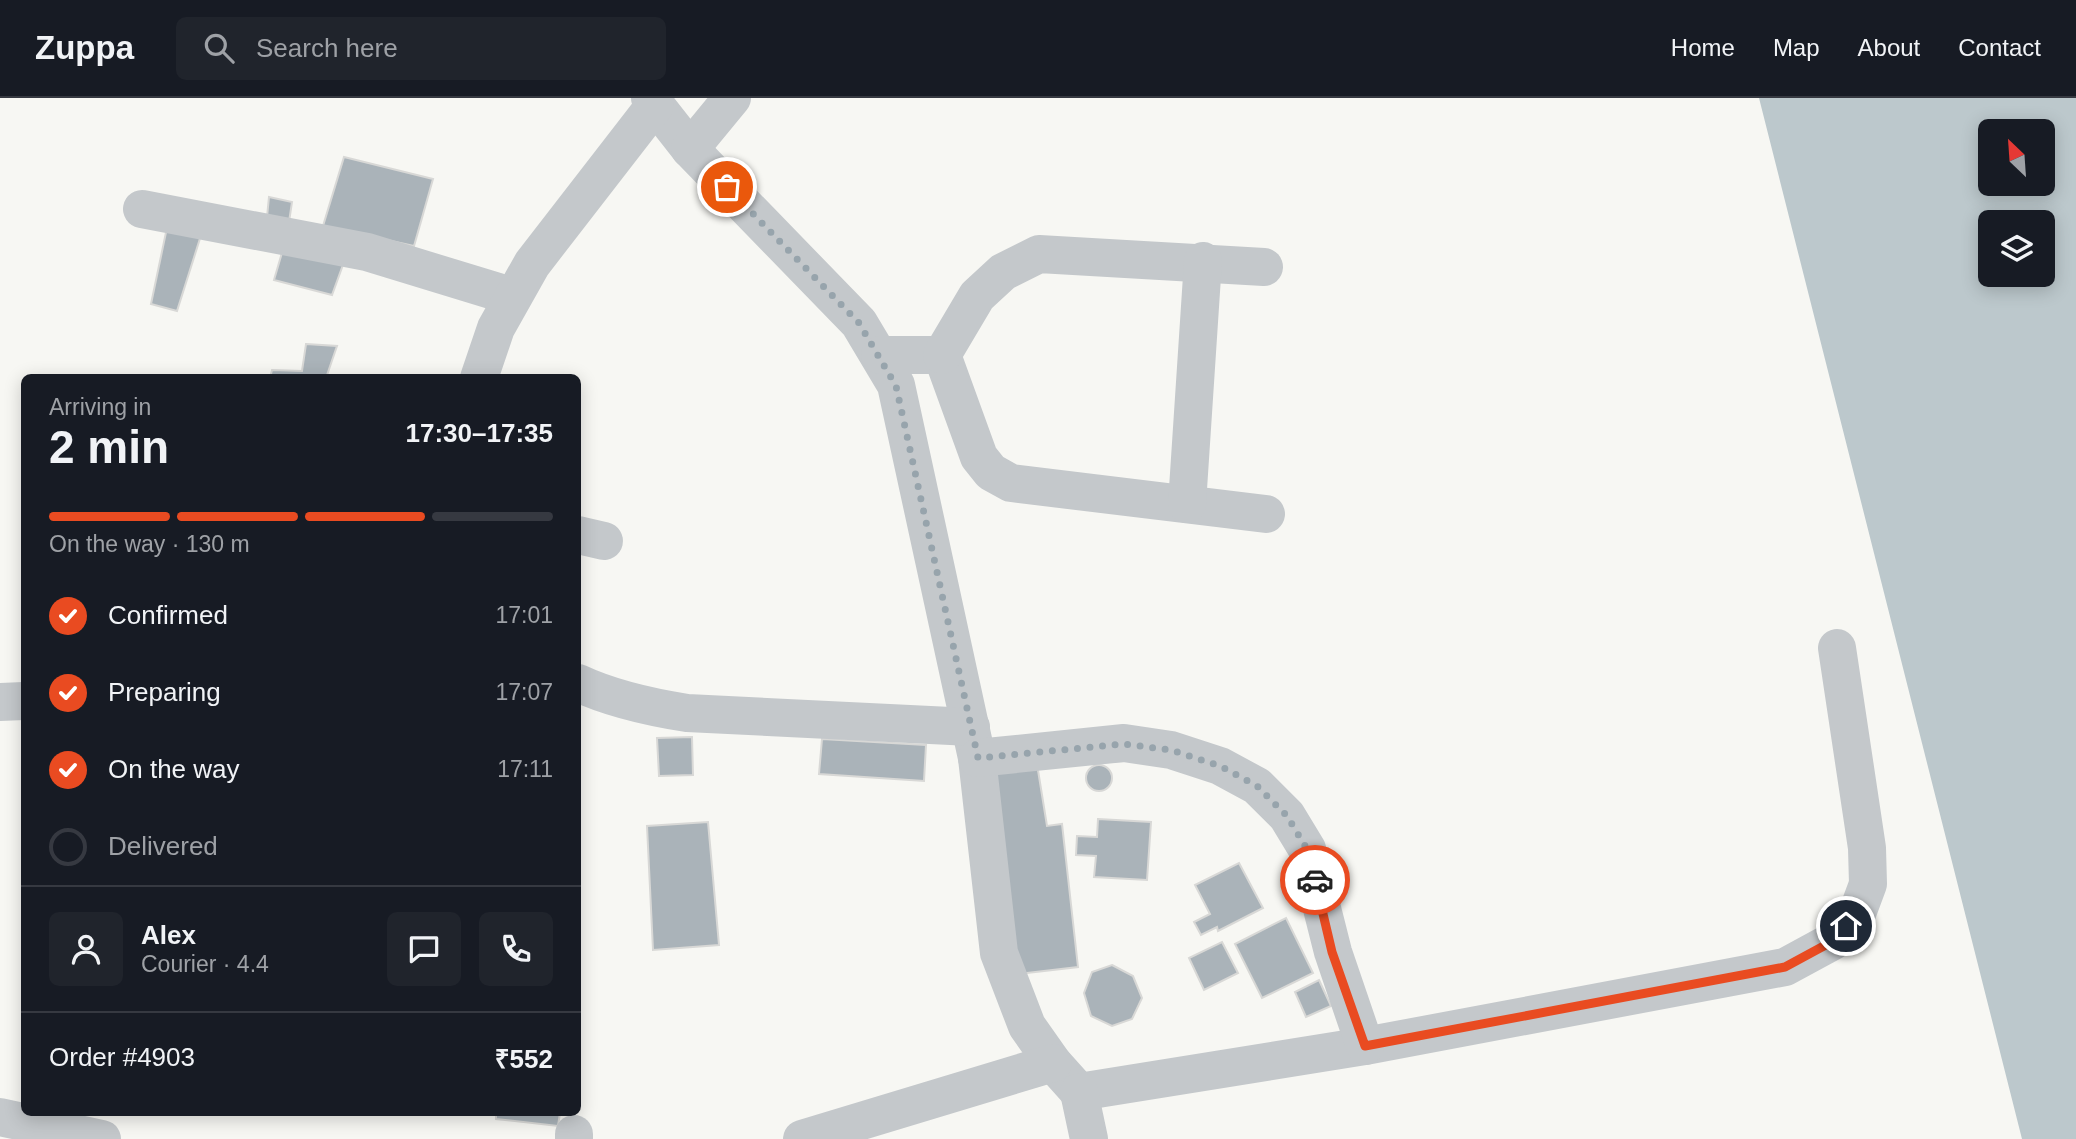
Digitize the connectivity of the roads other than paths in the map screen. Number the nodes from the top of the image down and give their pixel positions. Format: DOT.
graph roads {
  1 [pos="732,98"];
  2 [pos="652,102"];
  3 [pos="690,149"];
  4 [pos="142,209"];
  5 [pos="1203,261"];
  6 [pos="1264,267"];
  7 [pos="511,296"];
  8 [pos="880,355"];
  9 [pos="942,355"];
  10 [pos="481,374"];
  11 [pos="1187,504"];
  12 [pos="1266,514"];
  13 [pos="1837,648"];
  14 [pos="581,684"];
  15 [pos="21,701"];
  16 [pos="0,702"];
  17 [pos="974,743"];
  18 [pos="1365,1046"];
  19 [pos="1053,1063"];
  20 [pos="1079,1091"];
  21 [pos="0,1117"];
  22 [pos="102,1139"];
  23 [pos="802,1139"];
  24 [pos="1089,1139"];
  1 -- 3 [label="street"];
  2 -- 3 [label="street"];
  2 -- 7 [label="street"];
  3 -- 8 [label="street"];
  4 -- 7 [label="street"];
  5 -- 6 [label="street"];
  5 -- 9 [label="street"];
  5 -- 11 [label="street"];
  7 -- 10 [label="street"];
  8 -- 9 [label="street"];
  8 -- 17 [label="street"];
  9 -- 11 [label="street"];
  11 -- 12 [label="street"];
  13 -- 18 [label="street"];
  14 -- 17 [label="street"];
  15 -- 16 [label="street"];
  17 -- 18 [label="street"];
  17 -- 19 [label="street"];
  18 -- 20 [label="street"];
  19 -- 20 [label="street"];
  19 -- 23 [label="street"];
  20 -- 24 [label="street"];
  21 -- 22 [label="street"];
}
